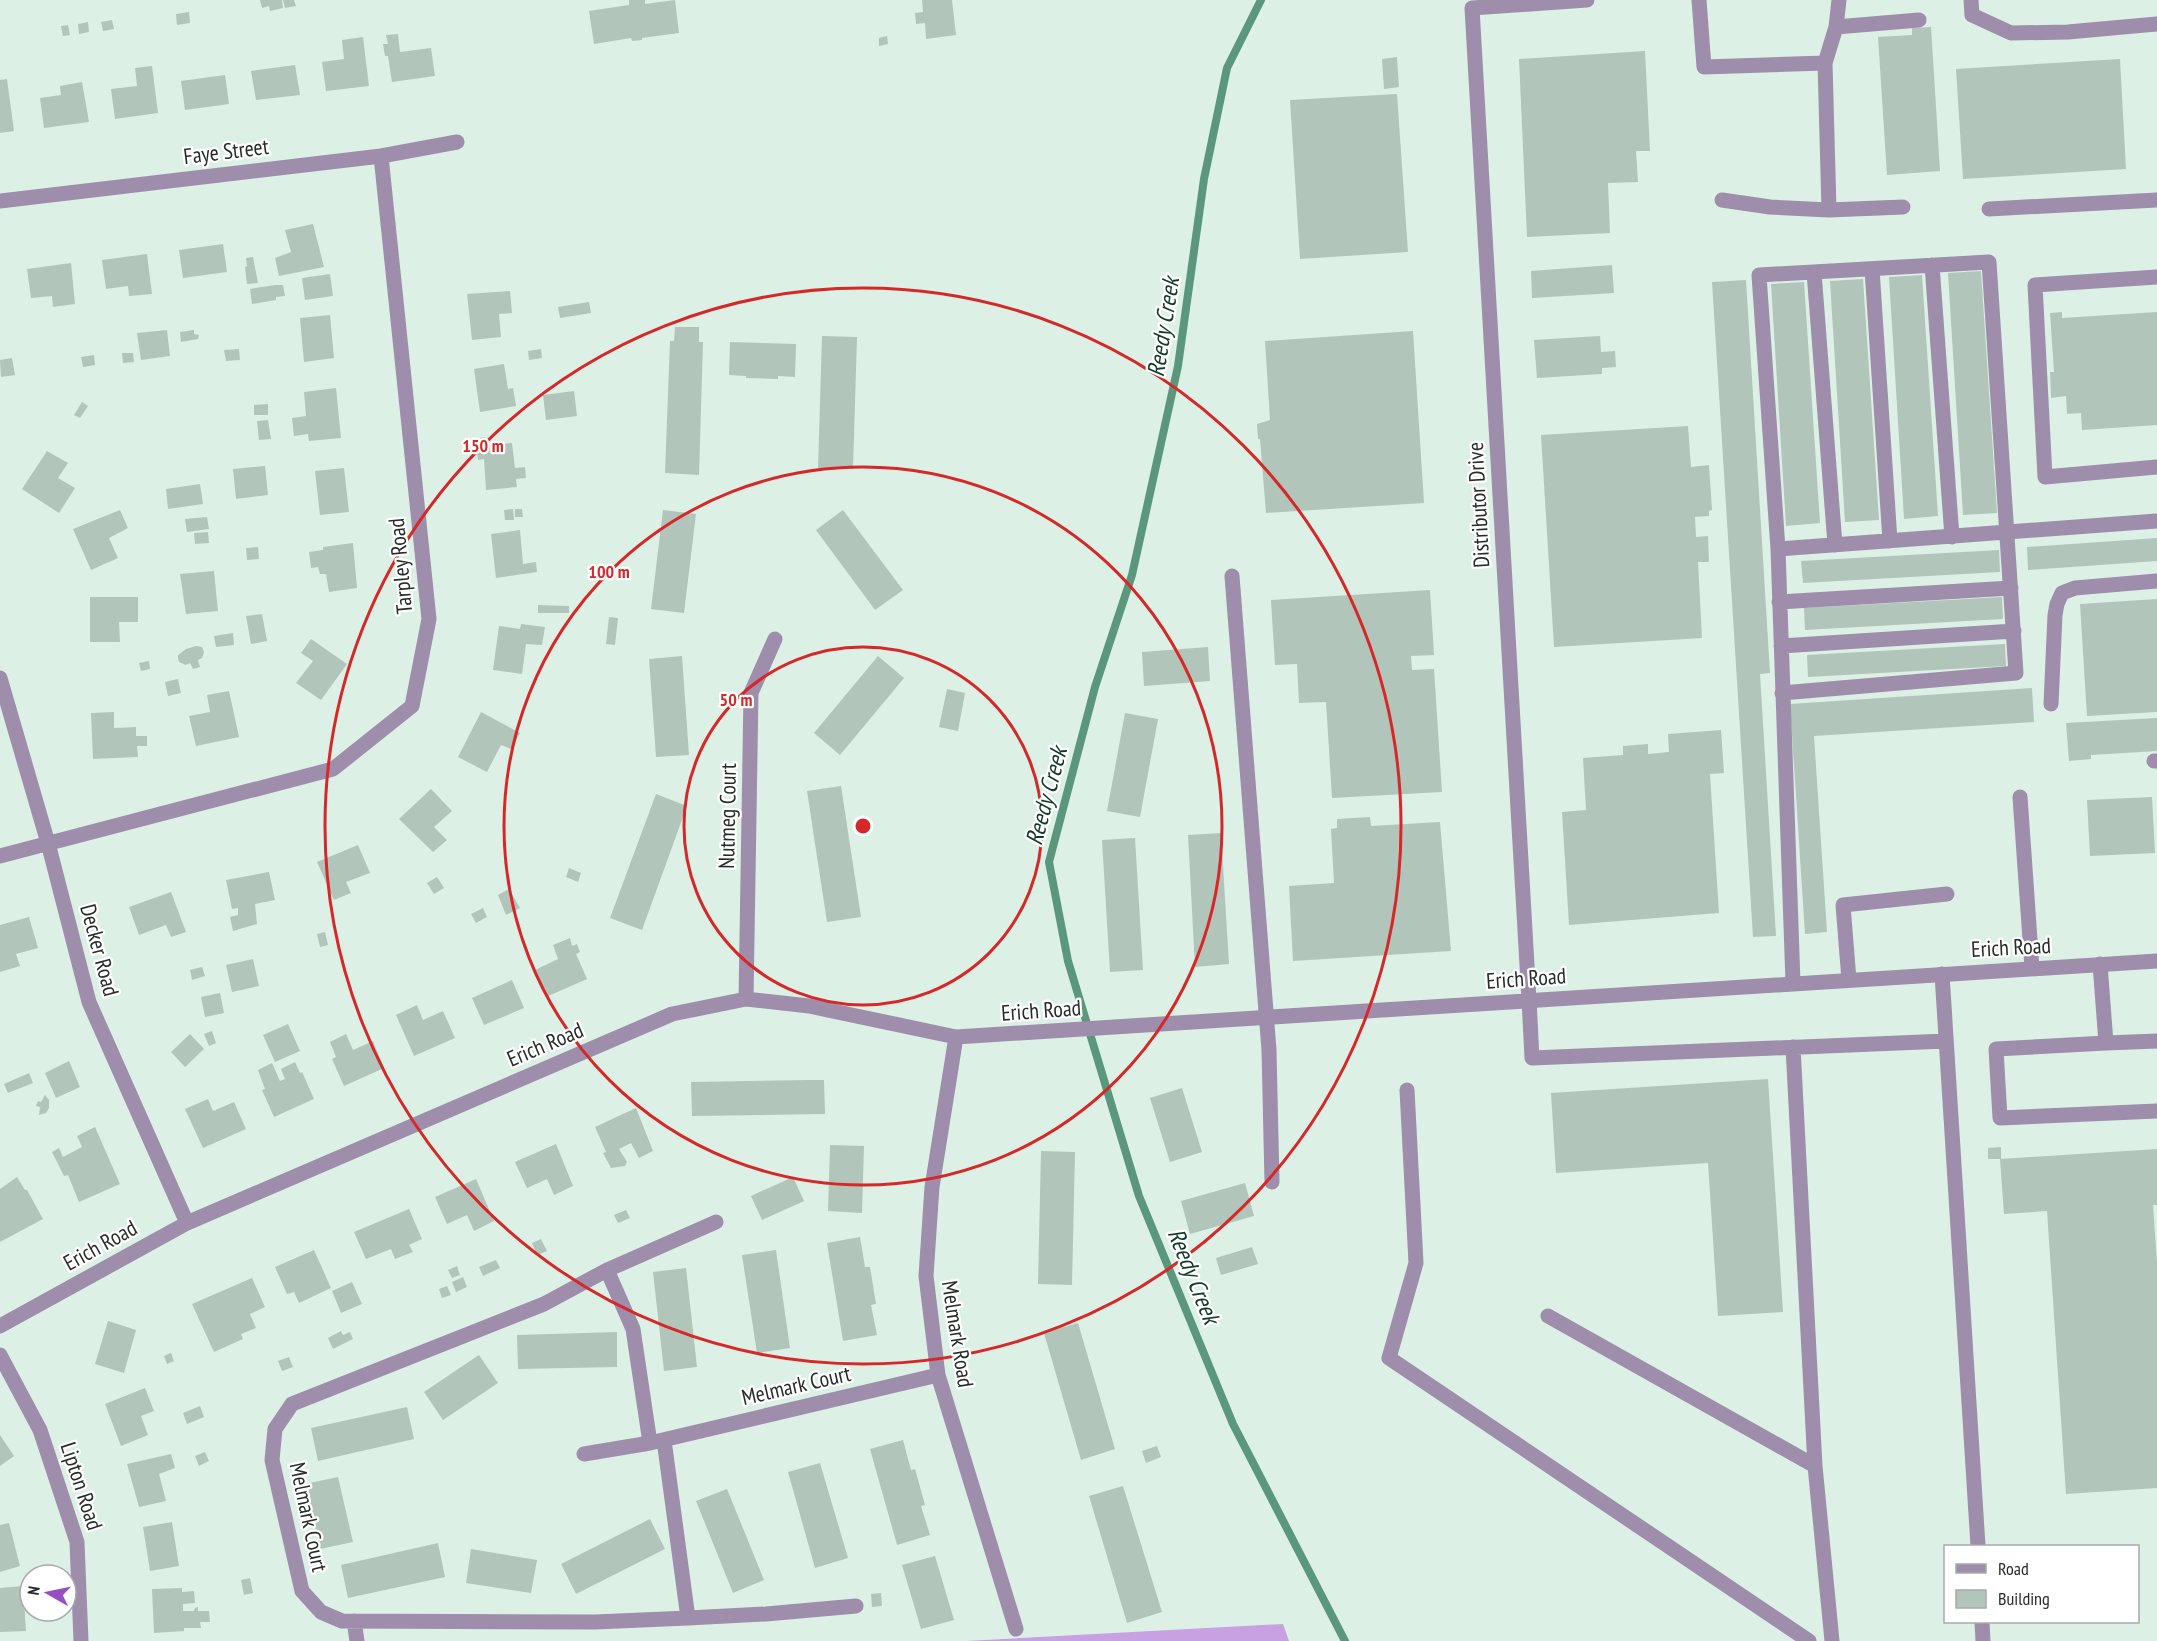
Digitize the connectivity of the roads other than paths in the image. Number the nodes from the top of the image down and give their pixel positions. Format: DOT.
graph roads {
  1 [pos="1587,0"];
  2 [pos="1699,0"];
  3 [pos="1839,0"];
  4 [pos="1971,0"];
  5 [pos="1919,20"];
  6 [pos="2157,24"];
  7 [pos="1836,27"];
  8 [pos="1825,63"];
  9 [pos="457,142"];
  10 [pos="381,156"];
  11 [pos="1722,200"];
  12 [pos="2157,200"];
  13 [pos="0,201"];
  14 [pos="1903,207"];
  15 [pos="1989,208"];
  16 [pos="1829,210"];
  17 [pos="1932,265"];
  18 [pos="1872,269"];
  19 [pos="1814,272"];
  20 [pos="2157,277"];
  21 [pos="2157,467"];
  22 [pos="2157,521"];
  23 [pos="2008,532"];
  24 [pos="1952,537"];
  25 [pos="1890,541"];
  26 [pos="1834,545"];
  27 [pos="1778,549"];
  28 [pos="1232,576"];
  29 [pos="2157,581"];
  30 [pos="2011,588"];
  31 [pos="1779,602"];
  32 [pos="2014,631"];
  33 [pos="774,639"];
  34 [pos="1781,646"];
  35 [pos="0,678"];
  36 [pos="1782,693"];
  37 [pos="2051,704"];
  38 [pos="2020,797"];
  39 [pos="48,843"];
  40 [pos="0,856"];
  41 [pos="1947,894"];
  42 [pos="2157,961"];
  43 [pos="2100,964"];
  44 [pos="2032,968"];
  45 [pos="1942,974"];
  46 [pos="1849,980"];
  47 [pos="1793,983"];
  48 [pos="746,999"];
  49 [pos="1529,1000"];
  50 [pos="1267,1019"];
  51 [pos="956,1037"];
  52 [pos="1946,1041"];
  53 [pos="2157,1041"];
  54 [pos="2106,1043"];
  55 [pos="1793,1047"];
  56 [pos="1407,1090"];
  57 [pos="2157,1111"];
  58 [pos="1272,1182"];
  59 [pos="716,1222"];
  60 [pos="187,1223"];
  61 [pos="607,1270"];
  62 [pos="1548,1316"];
  63 [pos="0,1326"];
  64 [pos="0,1355"];
  65 [pos="938,1375"];
  66 [pos="657,1441"];
  67 [pos="584,1454"];
  68 [pos="1815,1466"];
  69 [pos="1978,1545"];
  70 [pos="856,1606"];
  71 [pos="688,1618"];
  72 [pos="354,1621"];
  73 [pos="1982,1623"];
  74 [pos="1016,1629"];
  75 [pos="81,1641"];
  76 [pos="357,1641"];
  77 [pos="1809,1641"];
  78 [pos="1832,1641"];
  79 [pos="1983,1641"];
  1 -- 49 [label="street, Distributor Drive"];
  2 -- 8 [label="street"];
  3 -- 7 [label="street"];
  4 -- 6 [label="street"];
  5 -- 7 [label="street"];
  7 -- 8 [label="street"];
  8 -- 16 [label="street"];
  9 -- 10 [label="street, Faye Street"];
  10 -- 13 [label="street, Faye Street"];
  10 -- 39 [label="street, Tarpley Road"];
  11 -- 16 [label="street"];
  12 -- 15 [label="street"];
  14 -- 16 [label="street"];
  17 -- 18 [label="street"];
  17 -- 23 [label="street"];
  17 -- 24 [label="street"];
  18 -- 19 [label="street"];
  18 -- 25 [label="street"];
  19 -- 26 [label="street"];
  19 -- 27 [label="street"];
  20 -- 21 [label="street"];
  22 -- 23 [label="street"];
  23 -- 24 [label="street"];
  23 -- 30 [label="street"];
  24 -- 25 [label="street"];
  25 -- 26 [label="street"];
  26 -- 27 [label="street"];
  27 -- 31 [label="street"];
  28 -- 50 [label="street"];
  29 -- 37 [label="street"];
  30 -- 31 [label="street"];
  30 -- 32 [label="street"];
  31 -- 34 [label="street"];
  32 -- 34 [label="street"];
  32 -- 36 [label="street"];
  33 -- 48 [label="street, Nutmeg Court"];
  34 -- 36 [label="street"];
  35 -- 39 [label="street, Decker Road"];
  36 -- 47 [label="street"];
  38 -- 44 [label="street"];
  39 -- 40 [label="street, Tarpley Road"];
  39 -- 60 [label="street, Decker Road"];
  41 -- 46 [label="street"];
  42 -- 43 [label="street, Erich Road"];
  43 -- 44 [label="street, Erich Road"];
  43 -- 54 [label="street"];
  44 -- 45 [label="street, Erich Road"];
  45 -- 46 [label="street, Erich Road"];
  45 -- 52 [label="street"];
  46 -- 47 [label="street, Erich Road"];
  47 -- 49 [label="street, Erich Road"];
  48 -- 51 [label="street, Erich Road"];
  48 -- 60 [label="street, Erich Road"];
  49 -- 50 [label="street, Erich Road"];
  49 -- 55 [label="street, Distributor Drive"];
  50 -- 51 [label="street, Erich Road"];
  50 -- 58 [label="street"];
  51 -- 65 [label="street, Melmark Road"];
  52 -- 55 [label="street"];
  52 -- 69 [label="street"];
  53 -- 54 [label="street"];
  54 -- 57 [label="street"];
  55 -- 68 [label="street"];
  56 -- 77 [label="street"];
  59 -- 61 [label="street, Melmark Court"];
  60 -- 63 [label="street, Erich Road"];
  61 -- 66 [label="street"];
  61 -- 72 [label="street, Melmark Court"];
  62 -- 68 [label="street"];
  64 -- 75 [label="street, Lipton Road"];
  65 -- 66 [label="street, Melmark Court"];
  65 -- 74 [label="street, Melmark Road"];
  66 -- 67 [label="street, Melmark Court"];
  66 -- 71 [label="street"];
  68 -- 78 [label="street"];
  70 -- 71 [label="street, Melmark Court"];
  71 -- 72 [label="street, Melmark Court"];
  72 -- 76 [label="street"];
  73 -- 79 [label="street"];
}
